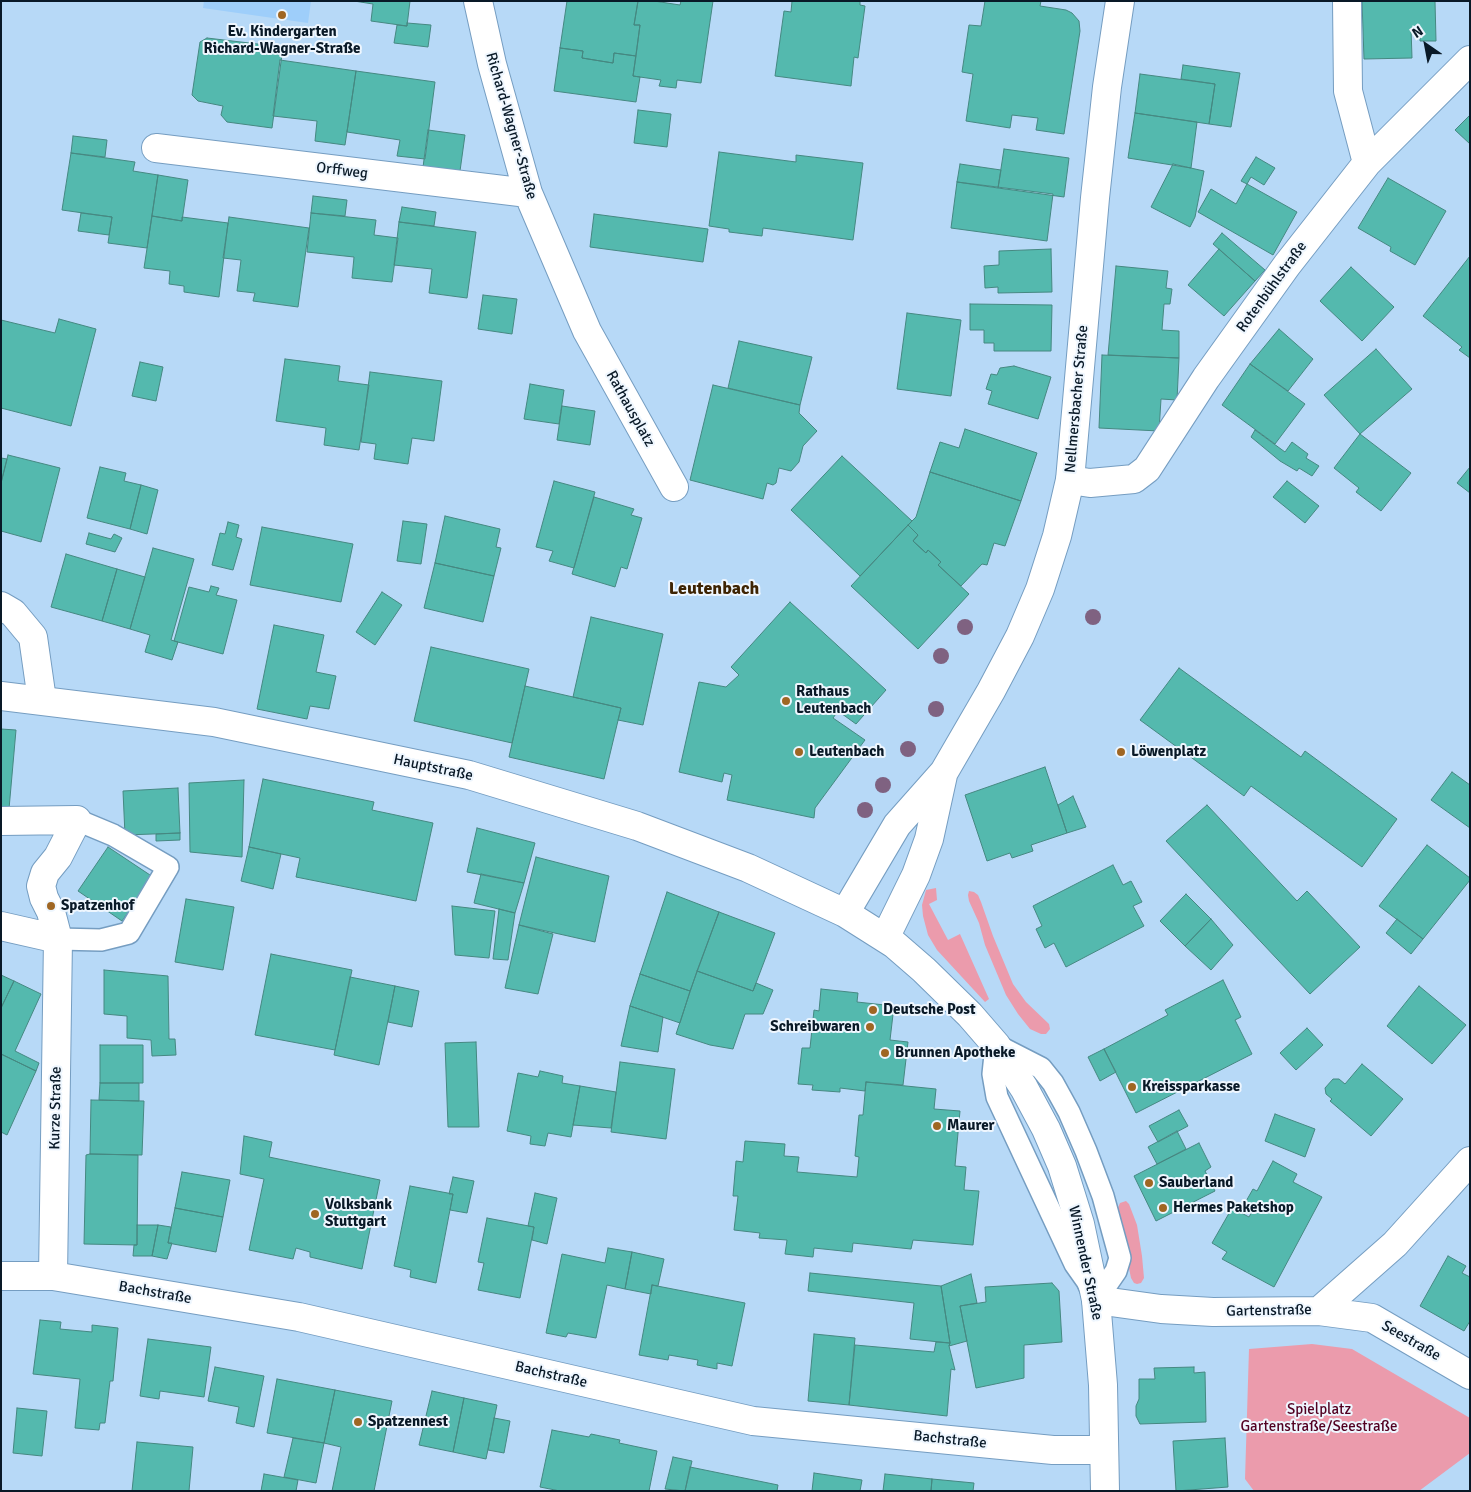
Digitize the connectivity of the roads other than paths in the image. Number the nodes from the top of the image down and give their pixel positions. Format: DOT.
graph roads {
  1 [pos="478,1"];
  2 [pos="1120,1"];
  3 [pos="1347,1"];
  4 [pos="1470,60"];
  5 [pos="156,148"];
  6 [pos="1367,163"];
  7 [pos="528,193"];
  8 [pos="587,331"];
  9 [pos="1070,480"];
  10 [pos="674,487"];
  11 [pos="1,606"];
  12 [pos="1,696"];
  13 [pos="42,700"];
  14 [pos="944,772"];
  15 [pos="77,820"];
  16 [pos="1,822"];
  17 [pos="845,913"];
  18 [pos="1,926"];
  19 [pos="885,938"];
  20 [pos="58,939"];
  21 [pos="1470,1160"];
  22 [pos="1,1276"];
  23 [pos="53,1276"];
  24 [pos="1096,1300"];
  25 [pos="1319,1311"];
  26 [pos="1470,1375"];
  27 [pos="1104,1450"];
  28 [pos="1105,1491"];
  1 -- 7 [label="street, Richard-Wagner-Straße"];
  2 -- 9 [label="street, Nellmersbacher Straße"];
  3 -- 6 [label="street"];
  4 -- 6 [label="street, Rotenbühlstraße"];
  5 -- 7 [label="street, Orffweg"];
  6 -- 9 [label="street, Rotenbühlstraße"];
  7 -- 8 [label="street, Richard-Wagner-Straße"];
  8 -- 10 [label="street, Rathausplatz"];
  9 -- 14 [label="street, Nellmersbacher Straße"];
  11 -- 13 [label="street"];
  12 -- 13 [label="street, Hauptstraße"];
  13 -- 17 [label="street, Hauptstraße"];
  14 -- 17 [label="street, Nellmersbacher Straße"];
  14 -- 19 [label="street, Nellmersbacher Straße"];
  15 -- 16 [label="street"];
  15 -- 20 [label="street"];
  15 -- 20 [label="lane"];
  17 -- 19 [label="street, Winnender Straße"];
  18 -- 20 [label="street"];
  19 -- 24 [label="street, Winnender Straße"];
  20 -- 23 [label="street, Kurze Straße"];
  21 -- 25 [label="street, Gartenstraße"];
  22 -- 23 [label="street, Bachstraße"];
  23 -- 27 [label="street, Bachstraße"];
  24 -- 25 [label="street, Gartenstraße"];
  24 -- 27 [label="street, Winnender Straße"];
  25 -- 26 [label="street, Seestraße"];
  27 -- 28 [label="street, Winnender Straße"];
}
